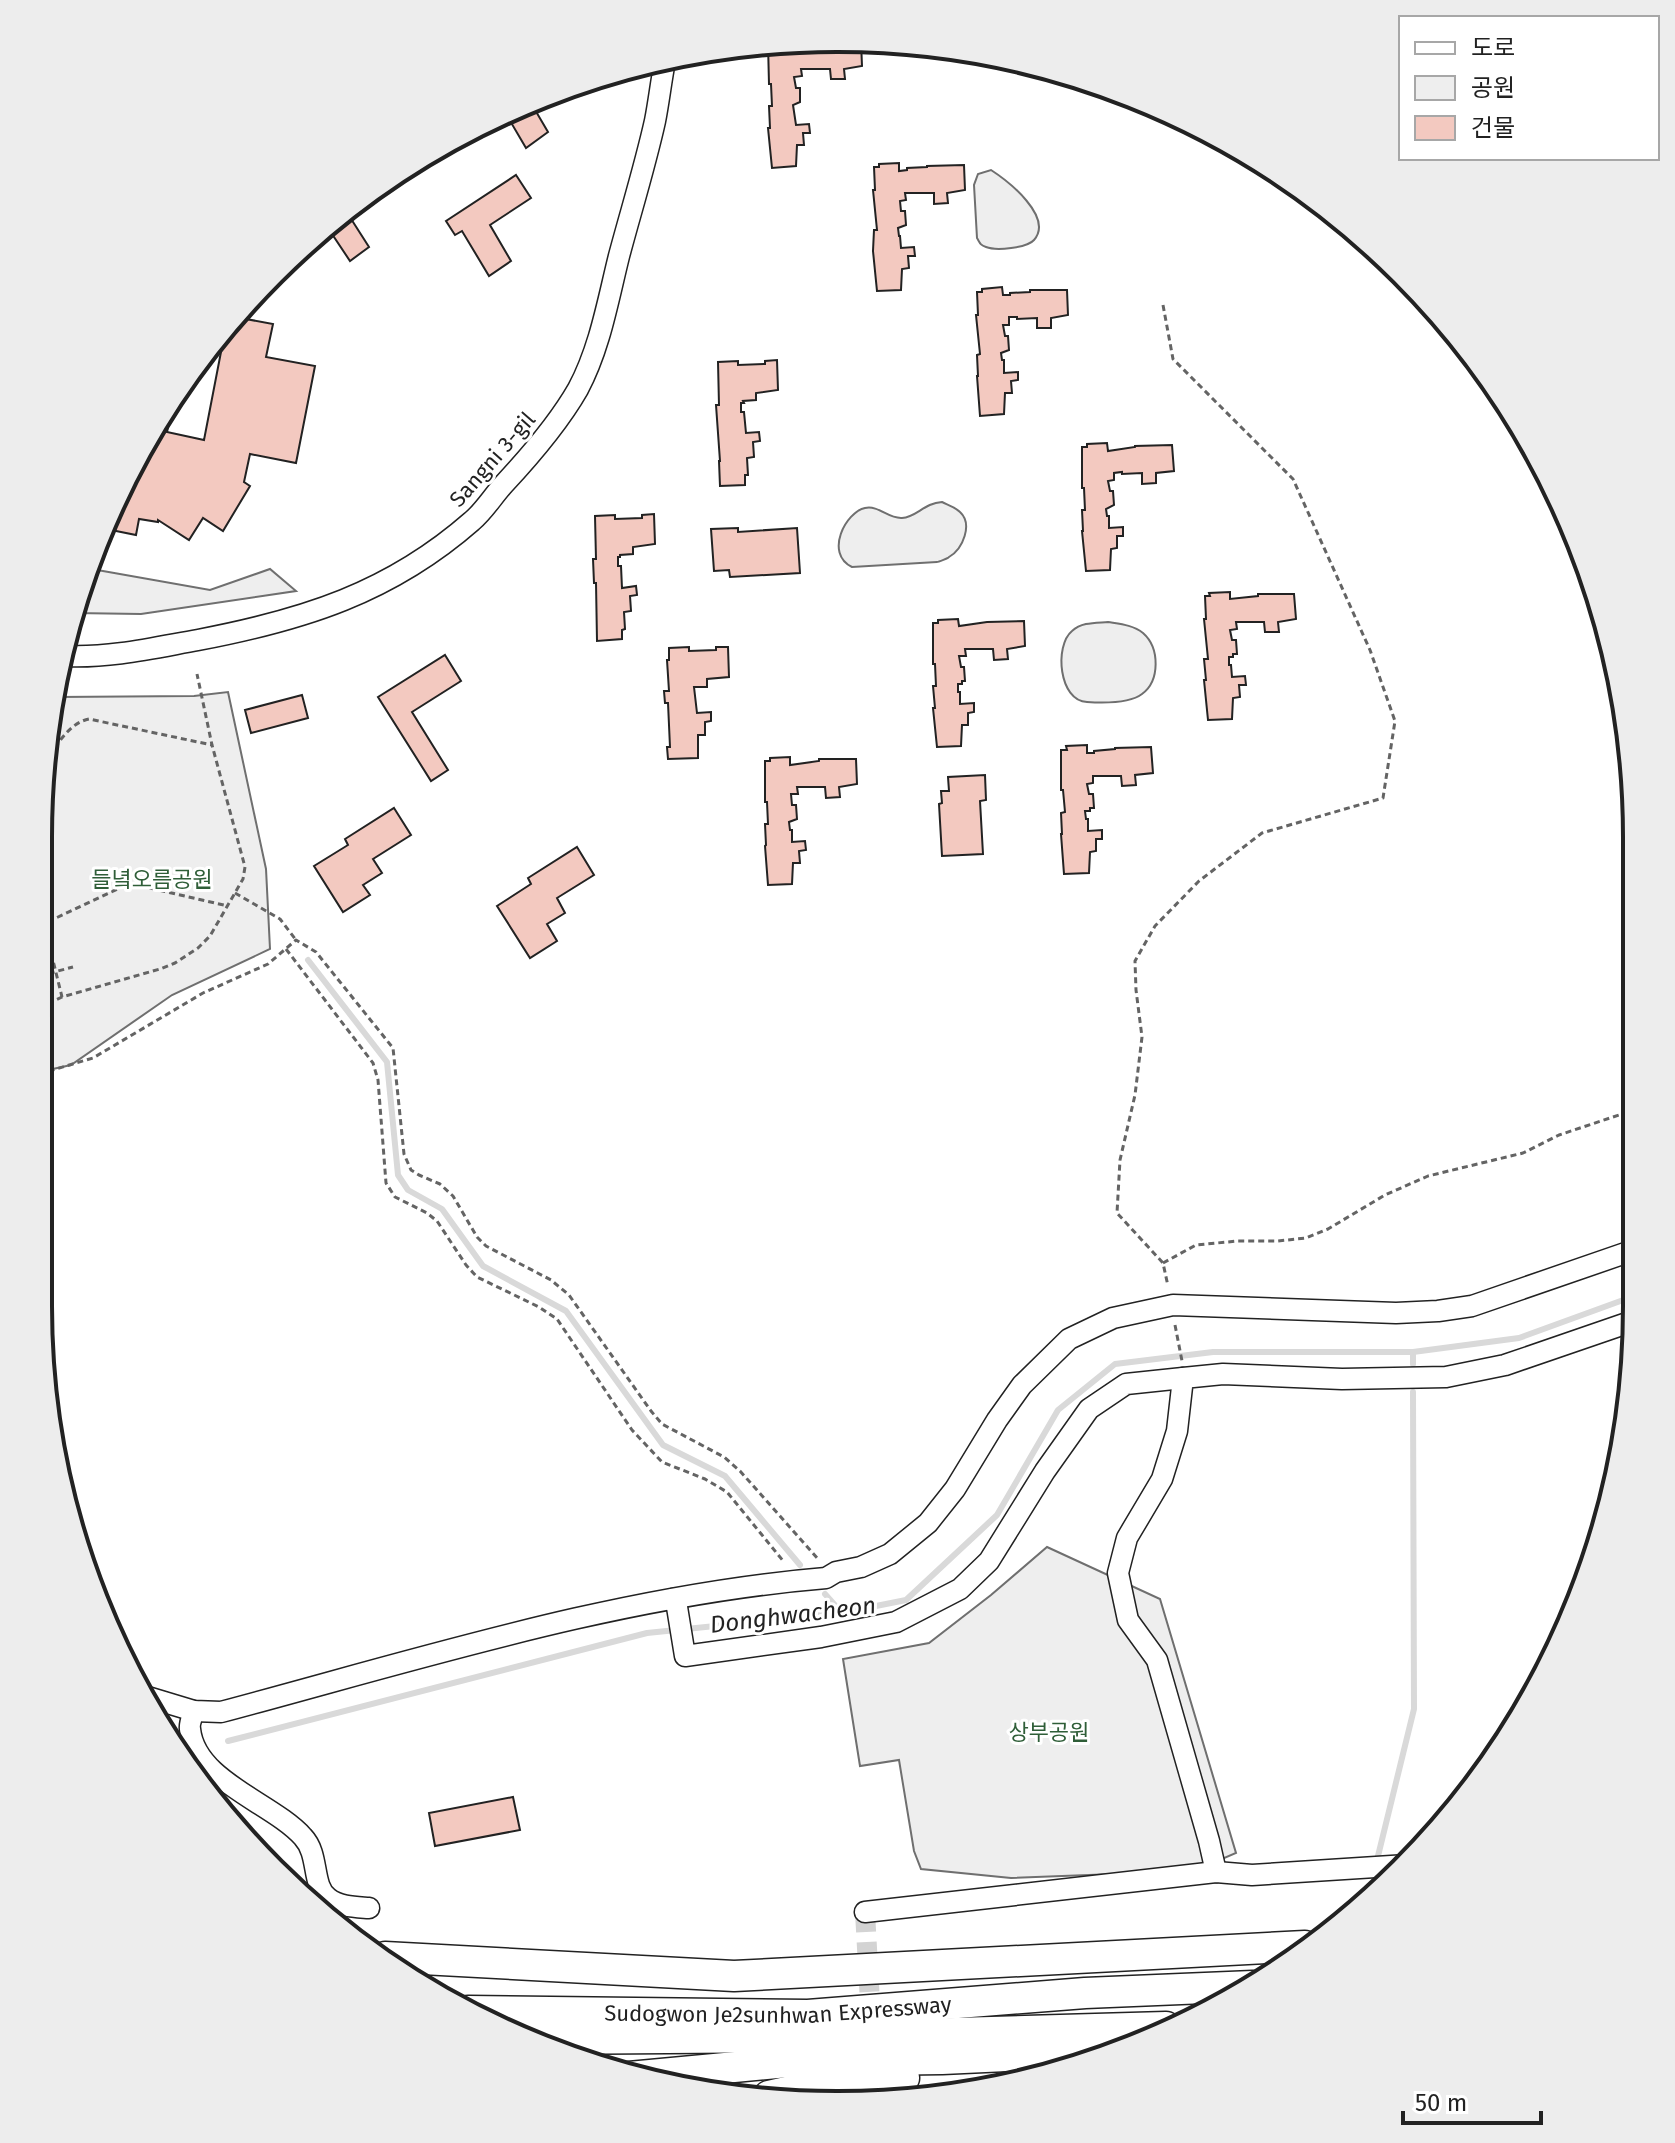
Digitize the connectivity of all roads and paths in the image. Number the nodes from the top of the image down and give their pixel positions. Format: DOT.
graph roads {
  1 [pos="663,72"];
  2 [pos="1163,305"];
  3 [pos="74,656"];
  4 [pos="197,674"];
  5 [pos="58,743"];
  6 [pos="212,745"];
  7 [pos="235,893"];
  8 [pos="228,906"];
  9 [pos="52,920"];
  10 [pos="296,940"];
  11 [pos="286,949"];
  12 [pos="52,956"];
  13 [pos="73,967"];
  14 [pos="56,972"];
  15 [pos="52,973"];
  16 [pos="62,997"];
  17 [pos="52,1002"];
  18 [pos="52,1070"];
  19 [pos="1623,1113"];
  20 [pos="1623,1254"];
  21 [pos="1163,1263"];
  22 [pos="1173,1310"];
  23 [pos="1622,1325"];
  24 [pos="1183,1372"];
  25 [pos="836,1572"];
  26 [pos="799,1581"];
  27 [pos="675,1603"];
  28 [pos="158,1700"];
  29 [pos="194,1711"];
  30 [pos="1387,1866"];
  31 [pos="1216,1872"];
  32 [pos="369,1908"];
  33 [pos="865,1912"];
  34 [pos="1291,1947"];
  35 [pos="398,1957"];
  36 [pos="1228,1987"];
  37 [pos="493,2011"];
  38 [pos="1124,2036"];
  39 [pos="558,2039"];
  40 [pos="1093,2043"];
  41 [pos="671,2073"];
  42 [pos="798,2089"];
  1 -- 3 [label="street, Sangni 3-gil"];
  2 -- 21 [label="path"];
  4 -- 6 [label="path"];
  5 -- 6 [label="path"];
  6 -- 7 [label="path"];
  7 -- 8 [label="path"];
  7 -- 10 [label="path"];
  8 -- 9 [label="path"];
  8 -- 16 [label="path"];
  10 -- 11 [label="path"];
  10 -- 25 [label="path"];
  11 -- 18 [label="path"];
  11 -- 26 [label="path"];
  12 -- 14 [label="path"];
  13 -- 14 [label="path"];
  14 -- 15 [label="path"];
  14 -- 16 [label="path"];
  16 -- 17 [label="path"];
  19 -- 21 [label="path"];
  20 -- 22 [label="street"];
  21 -- 22 [label="path"];
  22 -- 24 [label="path"];
  22 -- 25 [label="street"];
  23 -- 24 [label="street"];
  24 -- 27 [label="street"];
  24 -- 31 [label="street"];
  25 -- 26 [label="street"];
  26 -- 27 [label="street"];
  27 -- 29 [label="street"];
  28 -- 29 [label="street"];
  29 -- 32 [label="street"];
  30 -- 31 [label="street"];
  31 -- 33 [label="street"];
  34 -- 35 [label="highway"];
  36 -- 37 [label="highway, Sudogwon Je2sunhwan Expressway"];
  38 -- 40 [label="highway"];
  39 -- 40 [label="highway, Sudogwon Je2sunhwan Expressway"];
  40 -- 41 [label="highway"];
  40 -- 42 [label="highway"];
}
